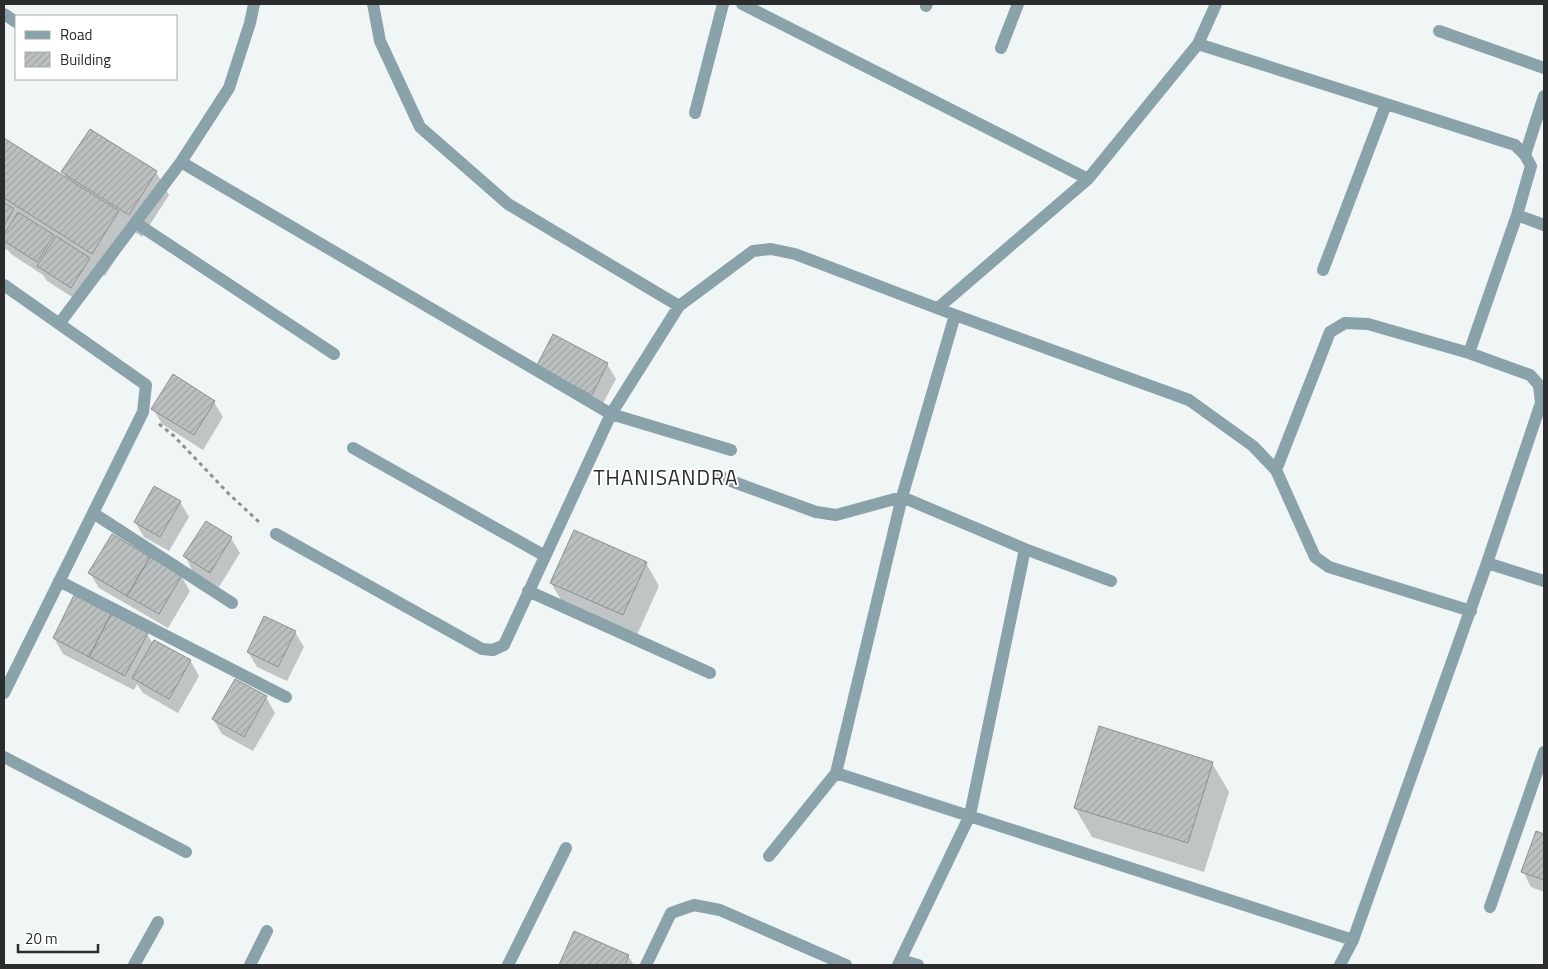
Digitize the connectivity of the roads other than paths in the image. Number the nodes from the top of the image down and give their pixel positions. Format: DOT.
graph roads {
  1 [pos="254,4"];
  2 [pos="373,4"];
  3 [pos="723,4"];
  4 [pos="742,4"];
  5 [pos="1018,4"];
  6 [pos="1216,4"];
  7 [pos="4,14"];
  8 [pos="15,21"];
  9 [pos="1439,31"];
  10 [pos="1198,44"];
  11 [pos="1001,48"];
  12 [pos="1544,68"];
  13 [pos="1544,96"];
  14 [pos="1386,104"];
  15 [pos="694,113"];
  16 [pos="1525,155"];
  17 [pos="181,162"];
  18 [pos="1088,179"];
  19 [pos="1517,215"];
  20 [pos="136,223"];
  21 [pos="1544,225"];
  22 [pos="1323,270"];
  23 [pos="4,285"];
  24 [pos="679,306"];
  25 [pos="938,308"];
  26 [pos="955,315"];
  27 [pos="59,324"];
  28 [pos="1469,353"];
  29 [pos="334,354"];
  30 [pos="611,414"];
  31 [pos="353,448"];
  32 [pos="731,450"];
  33 [pos="1276,470"];
  34 [pos="720,477"];
  35 [pos="902,497"];
  36 [pos="93,514"];
  37 [pos="276,534"];
  38 [pos="1025,549"];
  39 [pos="545,556"];
  40 [pos="1487,563"];
  41 [pos="58,581"];
  42 [pos="1110,581"];
  43 [pos="1544,581"];
  44 [pos="528,591"];
  45 [pos="232,603"];
  46 [pos="1470,611"];
  47 [pos="710,673"];
  48 [pos="4,693"];
  49 [pos="286,697"];
  50 [pos="1544,752"];
  51 [pos="4,757"];
  52 [pos="836,773"];
  53 [pos="970,815"];
  54 [pos="566,848"];
  55 [pos="186,852"];
  56 [pos="769,856"];
  57 [pos="1490,907"];
  58 [pos="158,922"];
  59 [pos="268,931"];
  60 [pos="1353,940"];
  61 [pos="899,963"];
  62 [pos="134,965"];
  63 [pos="250,965"];
  64 [pos="508,965"];
  65 [pos="646,965"];
  66 [pos="846,965"];
  67 [pos="918,965"];
  68 [pos="1340,965"];
  1 -- 17 [label="street"];
  2 -- 24 [label="street"];
  3 -- 15 [label="street"];
  4 -- 18 [label="street"];
  5 -- 11 [label="street"];
  6 -- 10 [label="street"];
  7 -- 8 [label="street"];
  9 -- 12 [label="street"];
  10 -- 14 [label="street"];
  10 -- 18 [label="street"];
  13 -- 16 [label="street"];
  14 -- 16 [label="street"];
  14 -- 22 [label="street"];
  16 -- 19 [label="street"];
  17 -- 20 [label="street"];
  17 -- 30 [label="street"];
  18 -- 25 [label="street"];
  19 -- 21 [label="street"];
  19 -- 28 [label="street"];
  20 -- 27 [label="street"];
  20 -- 29 [label="street"];
  23 -- 27 [label="street"];
  24 -- 25 [label="street"];
  24 -- 30 [label="street"];
  25 -- 26 [label="street"];
  26 -- 33 [label="street"];
  26 -- 35 [label="street"];
  27 -- 36 [label="street"];
  28 -- 33 [label="street"];
  28 -- 40 [label="street"];
  30 -- 32 [label="street"];
  30 -- 39 [label="street"];
  31 -- 39 [label="street"];
  33 -- 46 [label="street"];
  34 -- 35 [label="street"];
  35 -- 38 [label="street"];
  35 -- 52 [label="street"];
  36 -- 41 [label="street"];
  36 -- 45 [label="street"];
  37 -- 44 [label="street"];
  38 -- 42 [label="street"];
  38 -- 53 [label="street"];
  39 -- 44 [label="street"];
  40 -- 43 [label="street"];
  40 -- 46 [label="street"];
  41 -- 48 [label="street"];
  41 -- 49 [label="street"];
  44 -- 47 [label="street"];
  46 -- 60 [label="street"];
  50 -- 57 [label="street"];
  51 -- 55 [label="street"];
  52 -- 53 [label="street"];
  52 -- 56 [label="street"];
  53 -- 60 [label="street"];
  53 -- 61 [label="street"];
  54 -- 64 [label="street"];
  58 -- 62 [label="street"];
  59 -- 63 [label="street"];
  60 -- 68 [label="street"];
  61 -- 67 [label="street"];
  65 -- 66 [label="street"];
}
